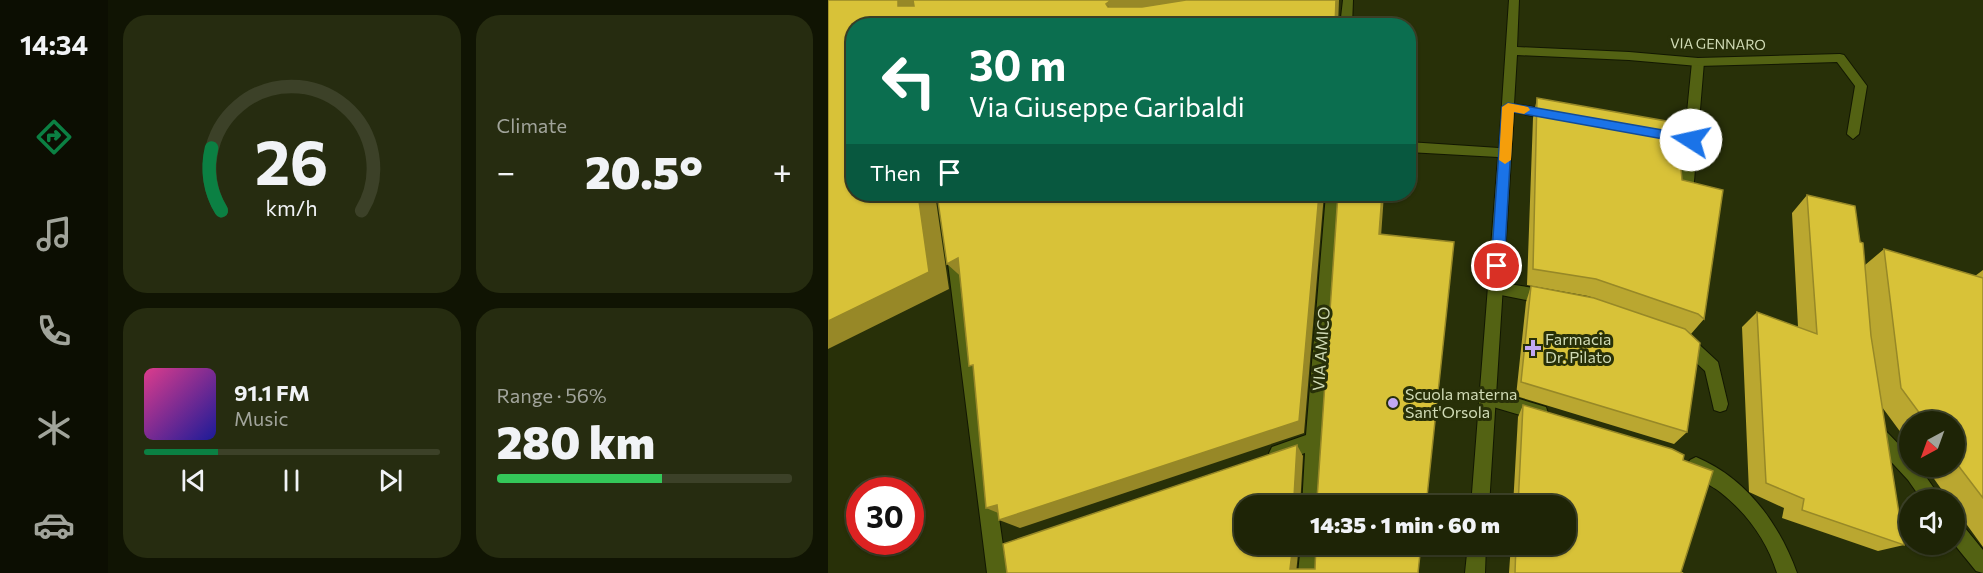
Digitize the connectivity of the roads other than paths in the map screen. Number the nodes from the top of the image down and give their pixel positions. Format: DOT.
graph roads {
  1 [pos="1348,0"];
  2 [pos="1514,0"];
  3 [pos="1347,18"];
  4 [pos="1512,51"];
  5 [pos="1698,62"];
  6 [pos="1508,107"];
  7 [pos="1565,117"];
  8 [pos="1645,132"];
  9 [pos="1853,134"];
  10 [pos="1691,140"];
  11 [pos="1416,147"];
  12 [pos="1505,153"];
  13 [pos="1686,193"];
  14 [pos="1332,201"];
  15 [pos="951,239"];
  16 [pos="1496,288"];
  17 [pos="1564,301"];
  18 [pos="1668,333"];
  19 [pos="1489,398"];
  20 [pos="1720,404"];
  21 [pos="1869,416"];
  22 [pos="1554,417"];
  23 [pos="1314,441"];
  24 [pos="1259,460"];
  25 [pos="1684,460"];
  26 [pos="1925,489"];
  27 [pos="1312,495"];
  28 [pos="1481,495"];
  29 [pos="1016,542"];
  30 [pos="1965,543"];
  31 [pos="994,549"];
  32 [pos="1309,555"];
  33 [pos="1476,555"];
  34 [pos="1983,564"];
  35 [pos="997,573"];
  36 [pos="1308,573"];
  37 [pos="1474,573"];
  38 [pos="1787,573"];
  1 -- 3 [label="street"];
  2 -- 4 [label="street"];
  4 -- 5 [label="street, VIA GENNARO"];
  4 -- 6 [label="street"];
  5 -- 9 [label="street, VIA GENNARO"];
  5 -- 10 [label="street"];
  6 -- 7 [label="street"];
  6 -- 12 [label="street"];
  8 -- 10 [label="street"];
  10 -- 13 [label="street"];
  11 -- 12 [label="street"];
  12 -- 16 [label="street"];
  14 -- 23 [label="street, VIA AMICO"];
  15 -- 31 [label="street"];
  16 -- 17 [label="street"];
  16 -- 19 [label="street"];
  18 -- 20 [label="street"];
  19 -- 22 [label="street"];
  19 -- 28 [label="street"];
  21 -- 26 [label="street"];
  23 -- 24 [label="street"];
  23 -- 27 [label="street, VIA AMICO"];
  25 -- 38 [label="street"];
  29 -- 31 [label="street"];
  30 -- 34 [label="street"];
  31 -- 35 [label="street"];
  32 -- 36 [label="street"];
  33 -- 37 [label="street"];
}
